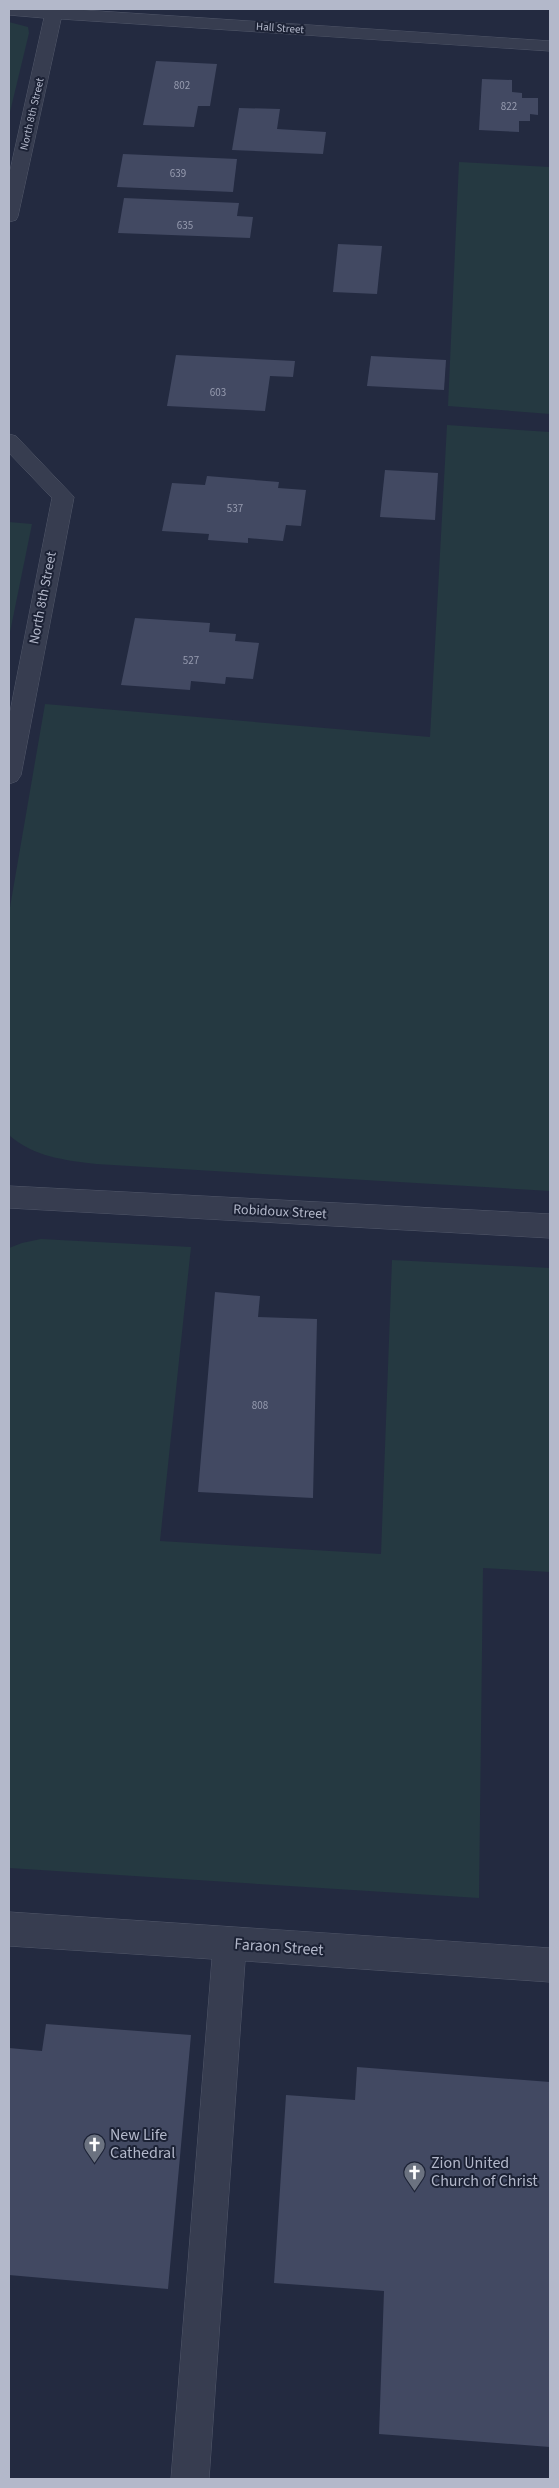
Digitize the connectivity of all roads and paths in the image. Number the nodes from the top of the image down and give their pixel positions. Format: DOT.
graph roads {
  1 [pos="9,10"];
  2 [pos="54,13"];
  3 [pos="550,46"];
  4 [pos="9,216"];
  5 [pos="9,442"];
  6 [pos="9,775"];
  7 [pos="9,1197"];
  8 [pos="550,1226"];
  9 [pos="9,1929"];
  10 [pos="230,1944"];
  11 [pos="550,1965"];
  12 [pos="190,2479"];
  1 -- 2 [label="street, Hall Street"];
  2 -- 3 [label="street, Hall Street"];
  2 -- 4 [label="street, North 8th Street"];
  5 -- 6 [label="street, North 8th Street"];
  7 -- 8 [label="street, Robidoux Street"];
  9 -- 10 [label="street, Faraon Street"];
  10 -- 11 [label="street, Faraon Street"];
  10 -- 12 [label="street"];
}
